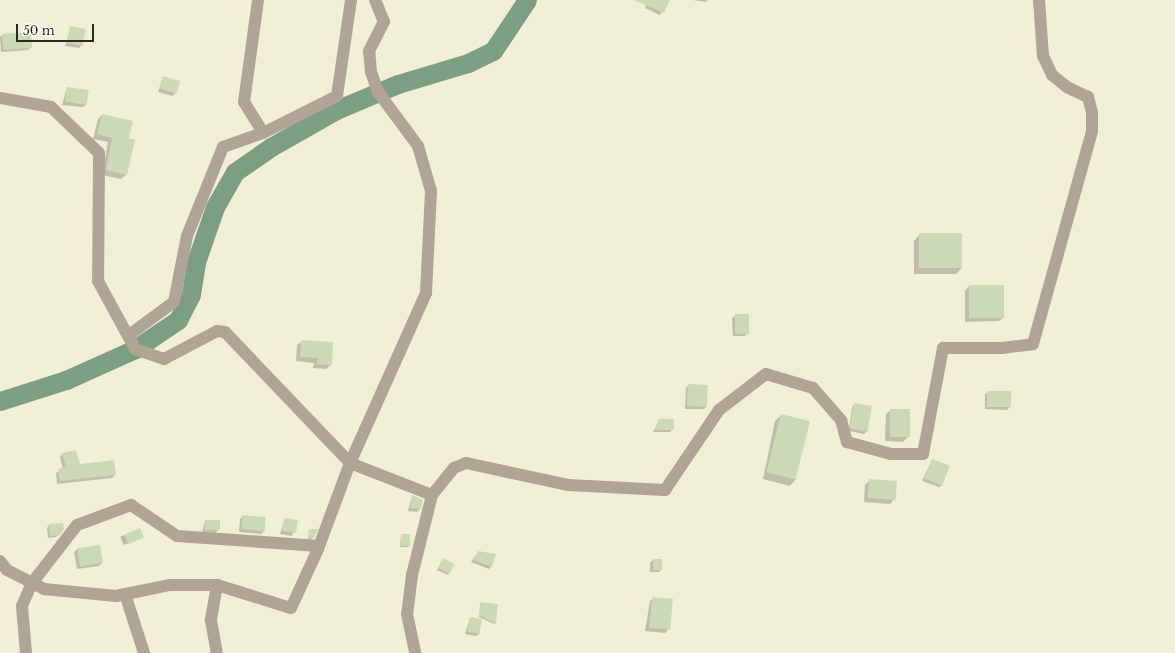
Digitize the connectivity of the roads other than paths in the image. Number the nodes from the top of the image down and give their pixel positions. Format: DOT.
graph roads {
  1 [pos="258,0"];
  2 [pos="351,0"];
  3 [pos="375,0"];
  4 [pos="1039,0"];
  5 [pos="0,98"];
  6 [pos="263,133"];
  7 [pos="129,335"];
  8 [pos="350,462"];
  9 [pos="432,495"];
  10 [pos="319,546"];
  11 [pos="0,561"];
  12 [pos="32,583"];
  13 [pos="217,585"];
  14 [pos="125,594"];
  15 [pos="26,653"];
  16 [pos="144,653"];
  17 [pos="217,653"];
  18 [pos="415,653"];
  1 -- 6 [label="street"];
  2 -- 6 [label="street"];
  3 -- 8 [label="street"];
  4 -- 9 [label="street"];
  5 -- 7 [label="street"];
  6 -- 7 [label="street"];
  7 -- 8 [label="street"];
  8 -- 9 [label="street"];
  8 -- 10 [label="street"];
  9 -- 18 [label="street"];
  10 -- 12 [label="street"];
  10 -- 13 [label="street"];
  11 -- 12 [label="street"];
  12 -- 14 [label="street"];
  12 -- 15 [label="street"];
  13 -- 14 [label="street"];
  13 -- 17 [label="street"];
  14 -- 16 [label="street"];
}
